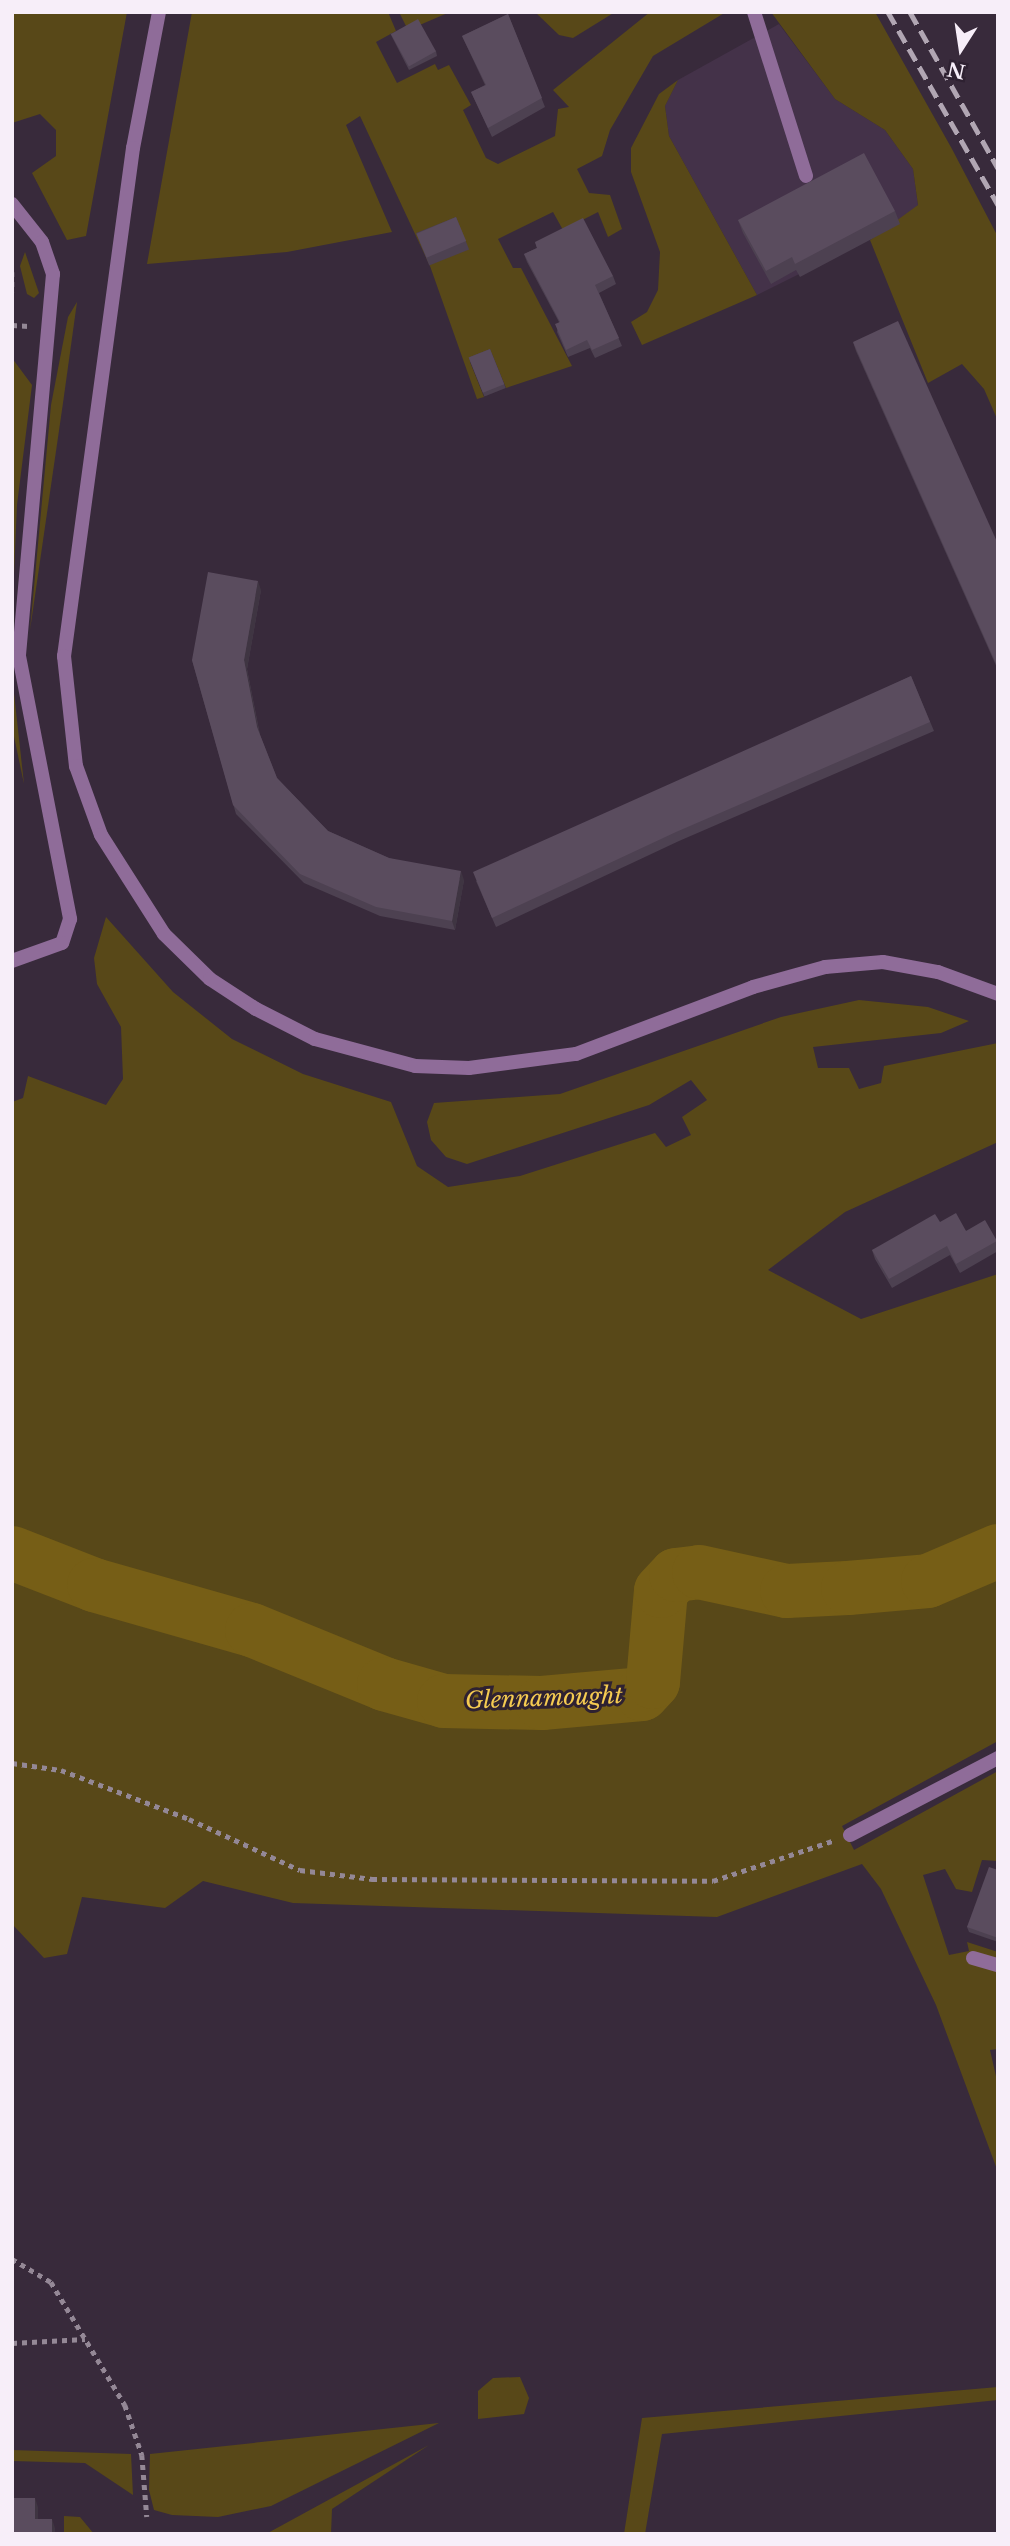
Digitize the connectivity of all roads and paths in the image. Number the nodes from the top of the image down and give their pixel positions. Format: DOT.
graph roads {
  1 [pos="159,12"];
  2 [pos="754,12"];
  3 [pos="806,176"];
  4 [pos="12,204"];
  5 [pos="12,272"];
  6 [pos="12,292"];
  7 [pos="12,961"];
  8 [pos="998,994"];
  9 [pos="998,1758"];
  10 [pos="12,1763"];
  11 [pos="850,1835"];
  12 [pos="973,1958"];
  13 [pos="998,1965"];
  14 [pos="12,2259"];
  15 [pos="85,2339"];
  16 [pos="12,2343"];
  17 [pos="147,2517"];
  1 -- 8 [label="street"];
  2 -- 3 [label="street"];
  4 -- 7 [label="street"];
  5 -- 6 [label="path"];
  9 -- 11 [label="street"];
  10 -- 11 [label="path"];
  12 -- 13 [label="street"];
  14 -- 15 [label="path"];
  15 -- 16 [label="path"];
  15 -- 17 [label="path"];
}
